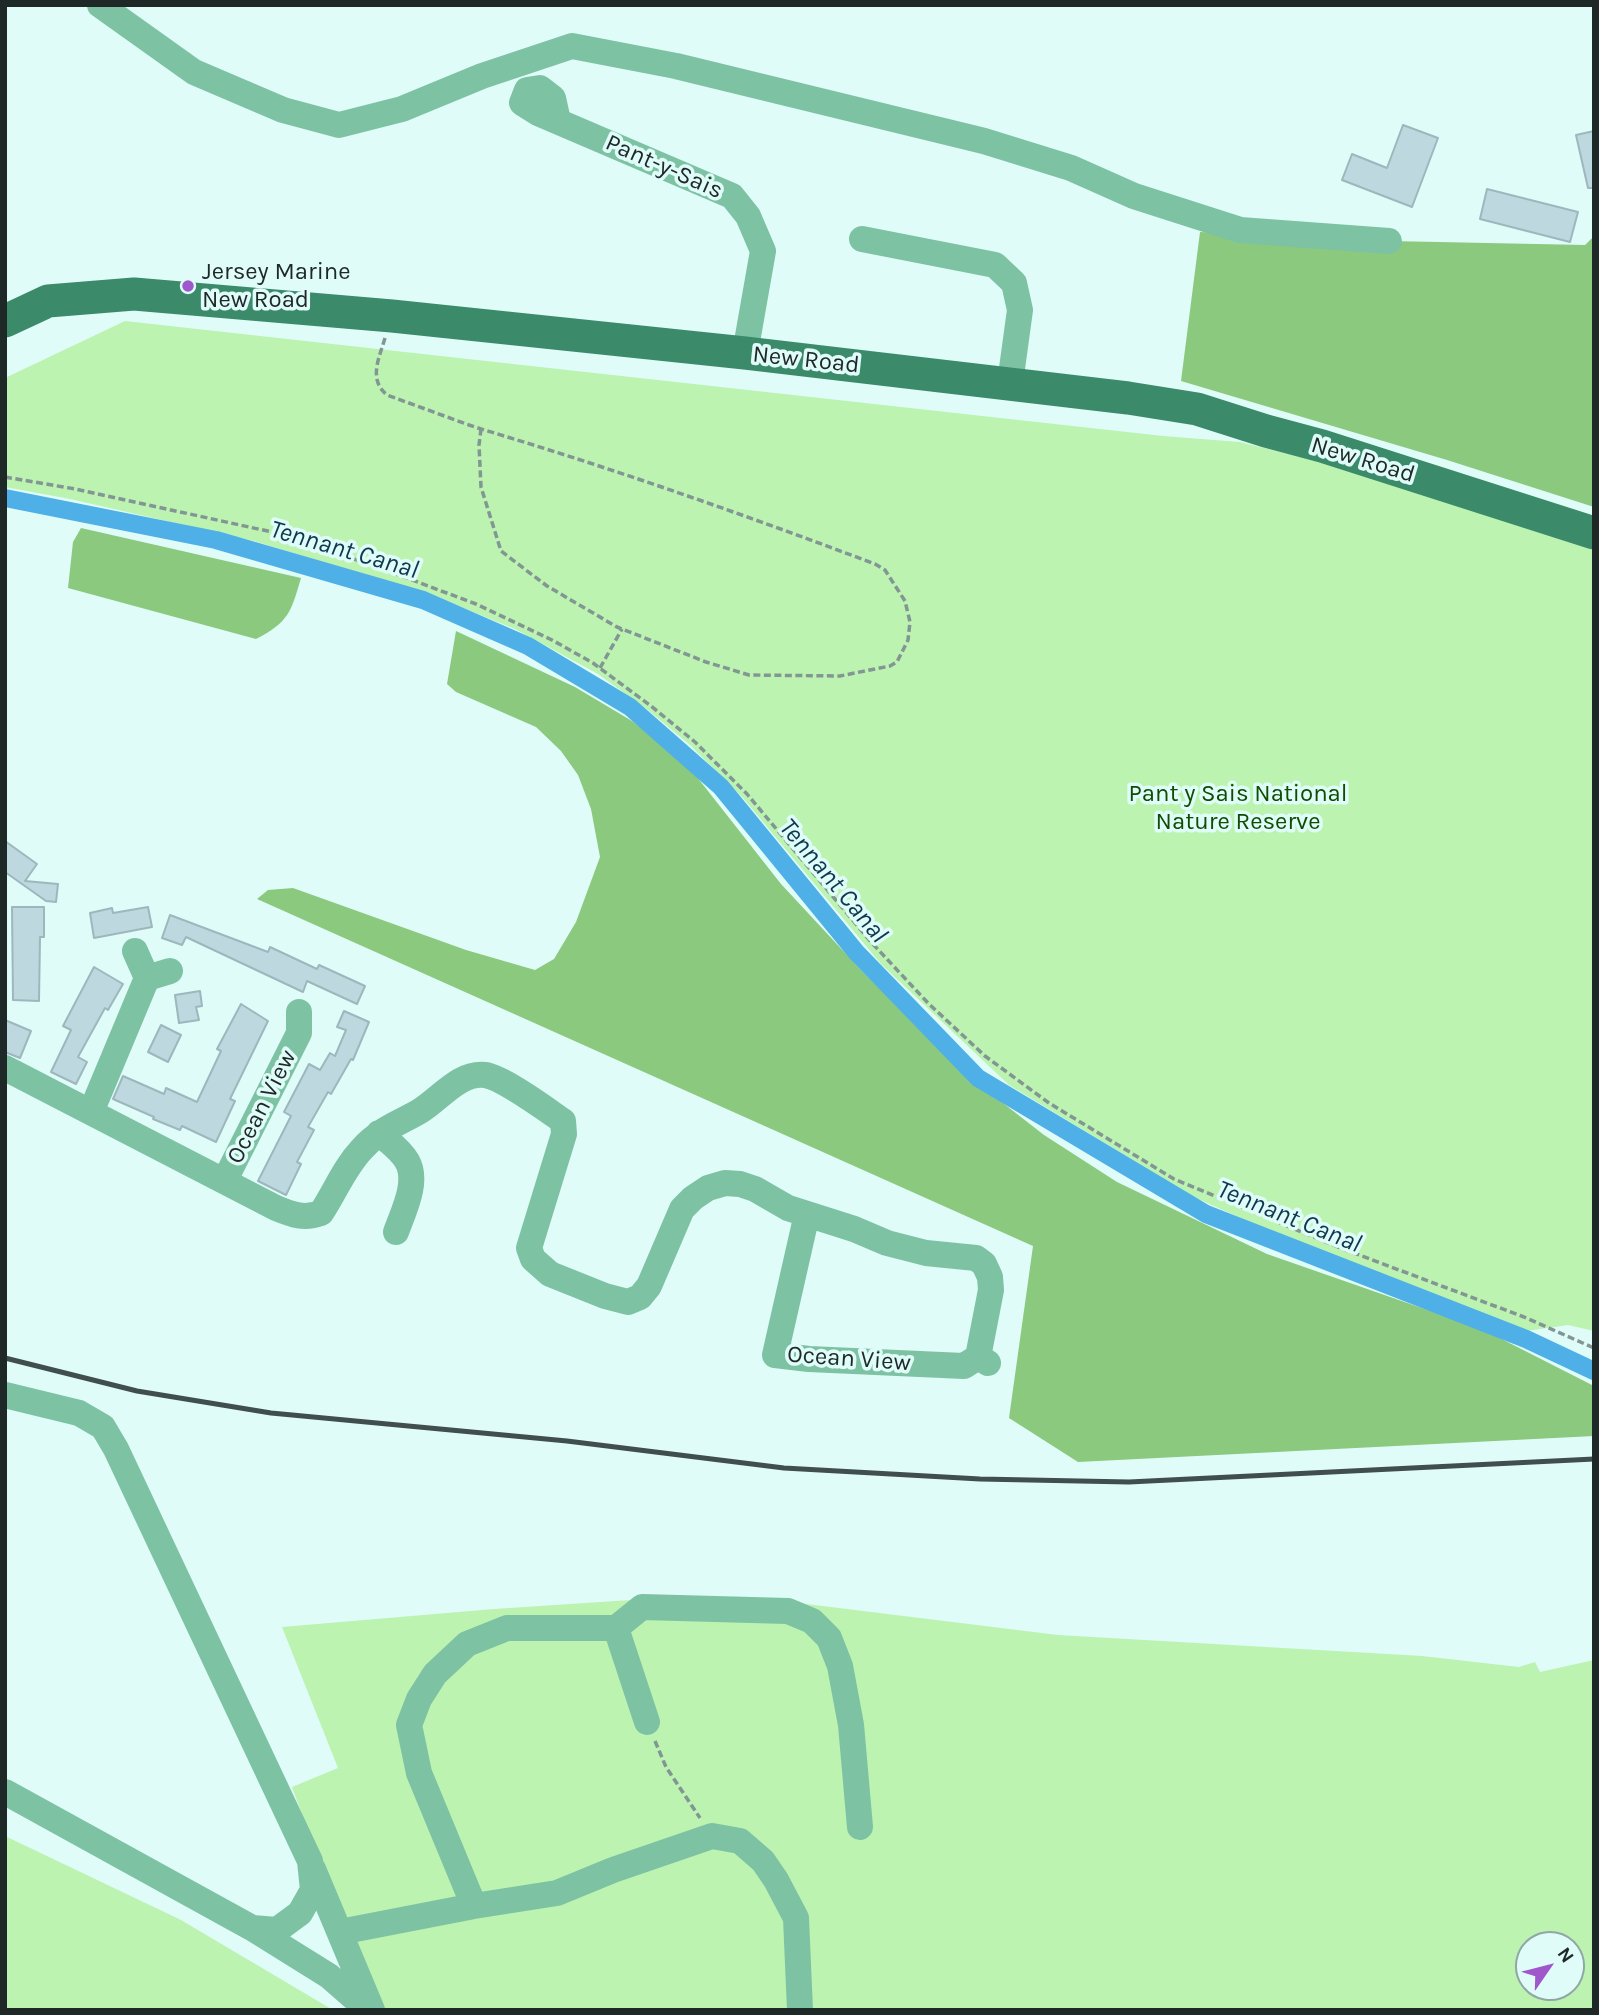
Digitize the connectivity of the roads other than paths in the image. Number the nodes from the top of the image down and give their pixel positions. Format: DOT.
graph roads {
  1 [pos="100,5"];
  2 [pos="558,121"];
  3 [pos="1389,241"];
  4 [pos="876,249"];
  5 [pos="5,321"];
  6 [pos="745,353"];
  7 [pos="1010,383"];
  8 [pos="1594,533"];
  9 [pos="135,951"];
  10 [pos="306,1028"];
  11 [pos="5,1068"];
  12 [pos="91,1112"];
  13 [pos="379,1133"];
  14 [pos="225,1180"];
  15 [pos="807,1214"];
  16 [pos="396,1232"];
  17 [pos="5,1395"];
  18 [pos="616,1628"];
  19 [pos="647,1723"];
  20 [pos="5,1792"];
  21 [pos="860,1826"];
  22 [pos="310,1861"];
  23 [pos="474,1906"];
  24 [pos="252,1928"];
  25 [pos="340,1933"];
  26 [pos="370,2010"];
  27 [pos="800,2010"];
  1 -- 3 [label="street"];
  2 -- 6 [label="street, Pant-y-Sais"];
  4 -- 7 [label="street"];
  5 -- 6 [label="main road, New Road"];
  6 -- 7 [label="main road, New Road"];
  7 -- 8 [label="main road, New Road"];
  9 -- 12 [label="street"];
  10 -- 14 [label="street, Ocean View"];
  11 -- 12 [label="street, Ocean View"];
  12 -- 14 [label="street, Ocean View"];
  13 -- 14 [label="street, Ocean View"];
  13 -- 15 [label="street, Ocean View"];
  13 -- 16 [label="street"];
  15 -- 15 [label="street, Ocean View"];
  17 -- 22 [label="street"];
  18 -- 19 [label="street"];
  18 -- 21 [label="street"];
  18 -- 23 [label="street"];
  20 -- 24 [label="street"];
  22 -- 24 [label="street"];
  22 -- 25 [label="street"];
  23 -- 25 [label="street"];
  23 -- 27 [label="street"];
  24 -- 26 [label="street"];
  25 -- 26 [label="street"];
}
